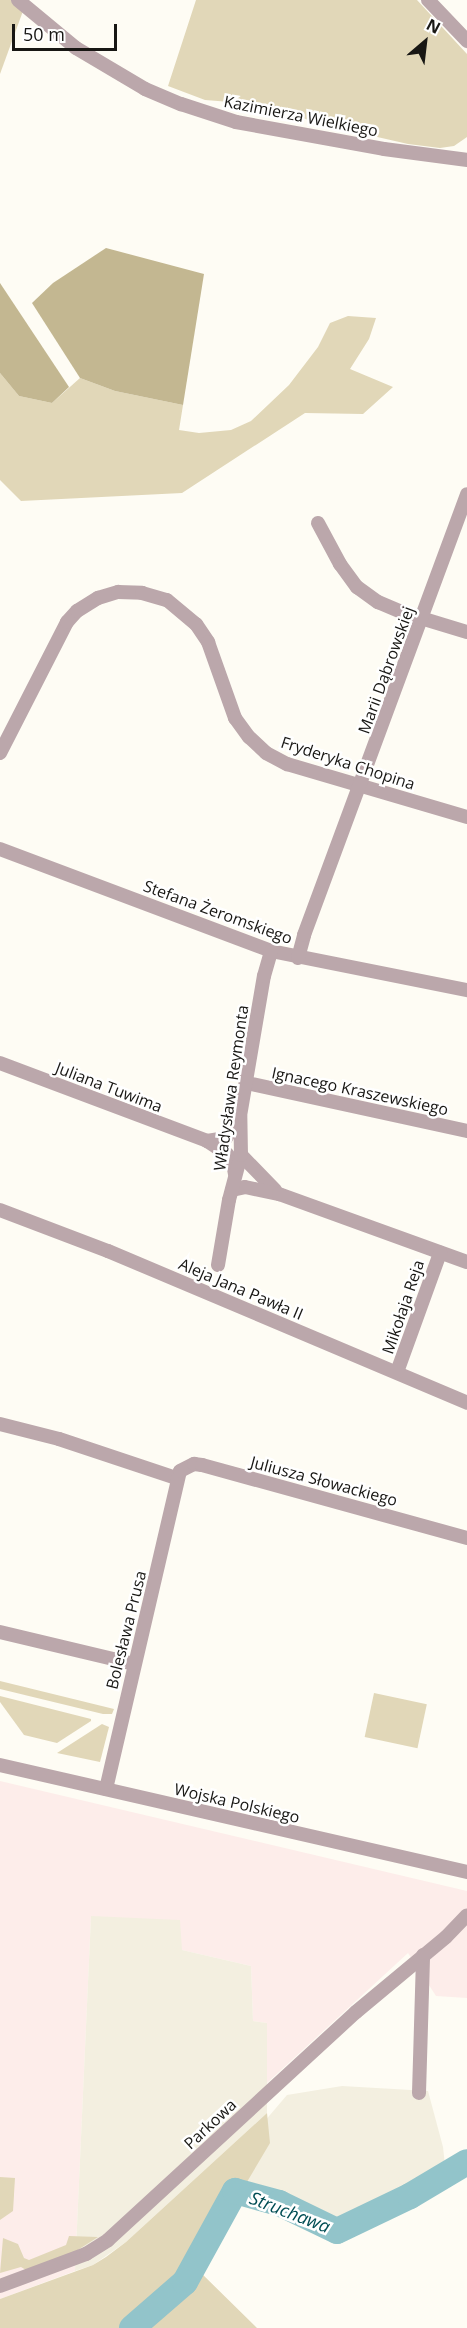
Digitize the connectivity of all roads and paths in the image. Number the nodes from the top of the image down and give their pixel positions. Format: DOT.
graph roads {
  1 [pos="18,0"];
  2 [pos="428,0"];
  3 [pos="467,41"];
  4 [pos="467,160"];
  5 [pos="467,494"];
  6 [pos="318,524"];
  7 [pos="422,618"];
  8 [pos="467,632"];
  9 [pos="0,753"];
  10 [pos="360,785"];
  11 [pos="467,817"];
  12 [pos="0,849"];
  13 [pos="271,951"];
  14 [pos="298,958"];
  15 [pos="467,990"];
  16 [pos="0,1063"];
  17 [pos="247,1083"];
  18 [pos="240,1116"];
  19 [pos="467,1131"];
  20 [pos="207,1141"];
  21 [pos="241,1155"];
  22 [pos="235,1174"];
  23 [pos="232,1190"];
  24 [pos="279,1194"];
  25 [pos="0,1210"];
  26 [pos="440,1253"];
  27 [pos="467,1262"];
  28 [pos="218,1265"];
  29 [pos="397,1372"];
  30 [pos="467,1403"];
  31 [pos="0,1424"];
  32 [pos="176,1478"];
  33 [pos="467,1538"];
  34 [pos="0,1632"];
  35 [pos="134,1664"];
  36 [pos="0,1764"];
  37 [pos="106,1789"];
  38 [pos="467,1872"];
  39 [pos="467,1915"];
  40 [pos="423,1955"];
  41 [pos="419,2093"];
  42 [pos="0,2286"];
  1 -- 4 [label="street, Kazimierza Wielkiego"];
  2 -- 3 [label="street"];
  5 -- 7 [label="street, Marii Dąbrowskiej"];
  6 -- 7 [label="street"];
  7 -- 8 [label="street"];
  7 -- 10 [label="street, Marii Dąbrowskiej"];
  9 -- 10 [label="street, Fryderyka Chopina"];
  10 -- 11 [label="street, Fryderyka Chopina"];
  10 -- 14 [label="street, Marii Dąbrowskiej"];
  12 -- 13 [label="street, Stefana Żeromskiego"];
  13 -- 14 [label="street, Stefana Żeromskiego"];
  13 -- 17 [label="street, Władysława Reymonta"];
  14 -- 15 [label="street, Stefana Żeromskiego"];
  16 -- 20 [label="street, Juliana Tuwima"];
  17 -- 18 [label="street, Władysława Reymonta"];
  17 -- 19 [label="street, Ignacego Kraszewskiego"];
  18 -- 20 [label="street"];
  18 -- 21 [label="street, Władysława Reymonta"];
  20 -- 22 [label="street, Juliana Tuwima"];
  21 -- 22 [label="street, Władysława Reymonta"];
  21 -- 24 [label="street"];
  22 -- 23 [label="street, Władysława Reymonta"];
  23 -- 24 [label="street"];
  23 -- 28 [label="street, Władysława Reymonta"];
  24 -- 26 [label="street"];
  25 -- 29 [label="street, Aleja Jana Pawła II"];
  26 -- 27 [label="street"];
  26 -- 29 [label="street, Mikołaja Reja"];
  29 -- 30 [label="street, Aleja Jana Pawła II"];
  31 -- 32 [label="street"];
  32 -- 33 [label="street, Juliusza Słowackiego"];
  32 -- 35 [label="street, Bolesława Prusa"];
  34 -- 35 [label="street"];
  35 -- 37 [label="street, Bolesława Prusa"];
  36 -- 37 [label="street, Wojska Polskiego"];
  37 -- 38 [label="street, Wojska Polskiego"];
  39 -- 40 [label="street, Parkowa"];
  40 -- 41 [label="street"];
  40 -- 42 [label="street, Parkowa"];
}
